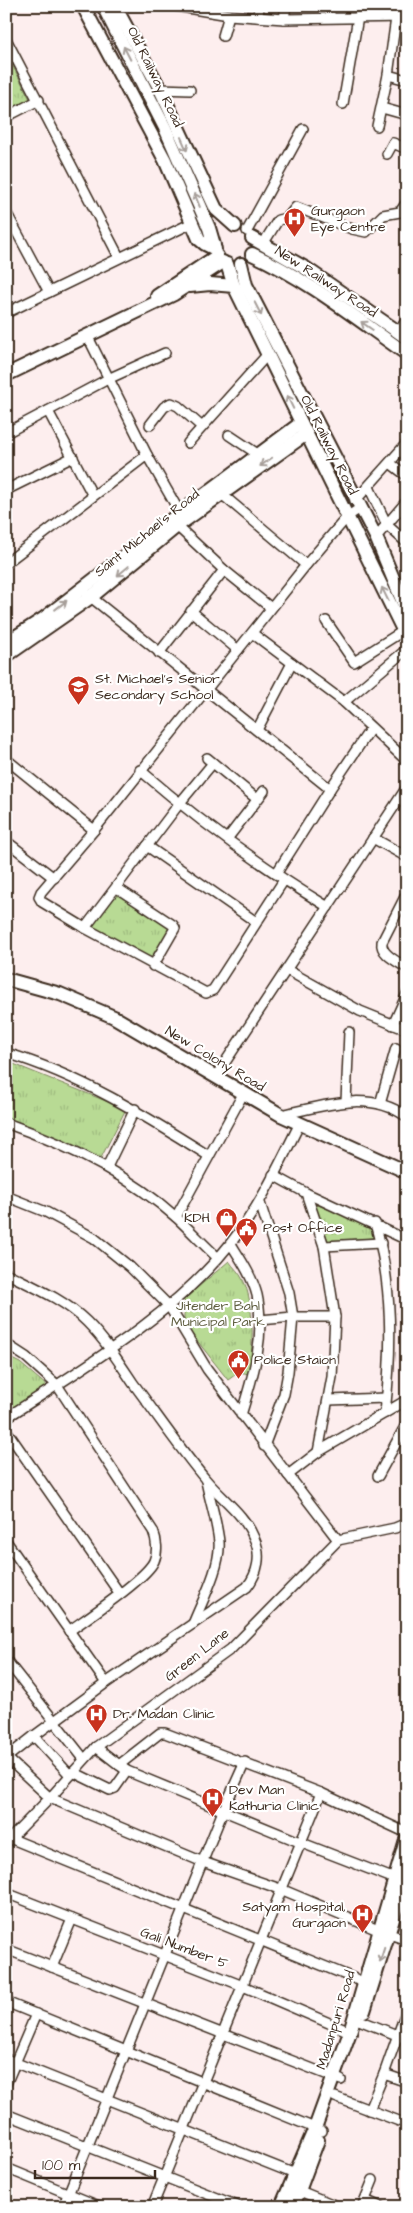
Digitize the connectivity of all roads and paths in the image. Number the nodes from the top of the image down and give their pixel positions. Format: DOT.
graph roads {
  1 [pos="83,6"];
  2 [pos="103,6"];
  3 [pos="115,6"];
  4 [pos="175,6"];
  5 [pos="259,6"];
  6 [pos="286,6"];
  7 [pos="330,6"];
  8 [pos="228,15"];
  9 [pos="258,17"];
  10 [pos="330,17"];
  11 [pos="358,17"];
  12 [pos="407,17"];
  13 [pos="396,18"];
  14 [pos="284,19"];
  15 [pos="222,36"];
  16 [pos="6,39"];
  17 [pos="388,75"];
  18 [pos="407,80"];
  19 [pos="160,89"];
  20 [pos="190,90"];
  21 [pos="39,100"];
  22 [pos="343,104"];
  23 [pos="382,108"];
  24 [pos="407,116"];
  25 [pos="6,117"];
  26 [pos="377,126"];
  27 [pos="303,129"];
  28 [pos="407,149"];
  29 [pos="387,154"];
  30 [pos="407,202"];
  31 [pos="6,212"];
  32 [pos="192,223"];
  33 [pos="234,226"];
  34 [pos="254,237"];
  35 [pos="252,254"];
  36 [pos="219,255"];
  37 [pos="119,257"];
  38 [pos="241,264"];
  39 [pos="188,286"];
  40 [pos="234,286"];
  41 [pos="49,292"];
  42 [pos="135,312"];
  43 [pos="6,314"];
  44 [pos="407,318"];
  45 [pos="87,335"];
  46 [pos="403,335"];
  47 [pos="165,353"];
  48 [pos="407,354"];
  49 [pos="267,355"];
  50 [pos="6,375"];
  51 [pos="108,379"];
  52 [pos="48,411"];
  53 [pos="150,425"];
  54 [pos="202,427"];
  55 [pos="304,429"];
  56 [pos="6,433"];
  57 [pos="230,435"];
  58 [pos="188,443"];
  59 [pos="407,443"];
  60 [pos="147,455"];
  61 [pos="259,455"];
  62 [pos="73,457"];
  63 [pos="390,463"];
  64 [pos="407,476"];
  65 [pos="369,488"];
  66 [pos="6,490"];
  67 [pos="218,491"];
  68 [pos="93,496"];
  69 [pos="407,501"];
  70 [pos="357,505"];
  71 [pos="180,513"];
  72 [pos="348,516"];
  73 [pos="387,525"];
  74 [pos="177,526"];
  75 [pos="376,537"];
  76 [pos="407,543"];
  77 [pos="6,563"];
  78 [pos="306,565"];
  79 [pos="224,570"];
  80 [pos="86,594"];
  81 [pos="271,608"];
  82 [pos="191,611"];
  83 [pos="407,612"];
  84 [pos="326,622"];
  85 [pos="252,634"];
  86 [pos="405,635"];
  87 [pos="6,643"];
  88 [pos="407,649"];
  89 [pos="238,650"];
  90 [pos="158,653"];
  91 [pos="6,656"];
  92 [pos="292,663"];
  93 [pos="205,689"];
  94 [pos="344,702"];
  95 [pos="371,728"];
  96 [pos="257,730"];
  97 [pos="6,759"];
  98 [pos="407,761"];
  99 [pos="140,770"];
  100 [pos="407,787"];
  101 [pos="330,789"];
  102 [pos="264,791"];
  103 [pos="257,800"];
  104 [pos="179,804"];
  105 [pos="94,830"];
  106 [pos="373,838"];
  107 [pos="226,839"];
  108 [pos="6,841"];
  109 [pos="147,846"];
  110 [pos="407,857"];
  111 [pos="276,874"];
  112 [pos="54,878"];
  113 [pos="284,880"];
  114 [pos="117,888"];
  115 [pos="407,892"];
  116 [pos="328,907"];
  117 [pos="256,922"];
  118 [pos="85,928"];
  119 [pos="153,966"];
  120 [pos="407,968"];
  121 [pos="287,970"];
  122 [pos="6,979"];
  123 [pos="407,994"];
  124 [pos="393,1025"];
  125 [pos="407,1030"];
  126 [pos="349,1032"];
  127 [pos="396,1048"];
  128 [pos="6,1053"];
  129 [pos="216,1076"];
  130 [pos="243,1094"];
  131 [pos="346,1102"];
  132 [pos="380,1104"];
  133 [pos="134,1109"];
  134 [pos="281,1115"];
  135 [pos="407,1117"];
  136 [pos="6,1123"];
  137 [pos="300,1123"];
  138 [pos="209,1156"];
  139 [pos="107,1167"];
  140 [pos="407,1172"];
  141 [pos="274,1175"];
  142 [pos="306,1194"];
  143 [pos="6,1196"];
  144 [pos="260,1203"];
  145 [pos="176,1217"];
  146 [pos="375,1224"];
  147 [pos="407,1240"];
  148 [pos="231,1244"];
  149 [pos="381,1244"];
  150 [pos="324,1246"];
  151 [pos="218,1258"];
  152 [pos="6,1273"];
  153 [pos="169,1306"];
  154 [pos="293,1317"];
  155 [pos="335,1317"];
  156 [pos="260,1320"];
  157 [pos="6,1344"];
  158 [pos="109,1349"];
  159 [pos="57,1385"];
  160 [pos="386,1398"];
  161 [pos="329,1400"];
  162 [pos="407,1400"];
  163 [pos="385,1413"];
  164 [pos="242,1415"];
  165 [pos="6,1418"];
  166 [pos="407,1423"];
  167 [pos="6,1430"];
  168 [pos="264,1446"];
  169 [pos="318,1452"];
  170 [pos="288,1475"];
  171 [pos="378,1476"];
  172 [pos="206,1481"];
  173 [pos="407,1523"];
  174 [pos="338,1540"];
  175 [pos="6,1541"];
  176 [pos="120,1594"];
  177 [pos="193,1624"];
  178 [pos="69,1631"];
  179 [pos="8,1665"];
  180 [pos="106,1683"];
  181 [pos="53,1722"];
  182 [pos="34,1736"];
  183 [pos="96,1747"];
  184 [pos="7,1756"];
  185 [pos="84,1759"];
  186 [pos="245,1762"];
  187 [pos="123,1768"];
  188 [pos="72,1774"];
  189 [pos="321,1793"];
  190 [pos="50,1798"];
  191 [pos="222,1811"];
  192 [pos="407,1833"];
  193 [pos="407,1837"];
  194 [pos="9,1841"];
  195 [pos="302,1843"];
  196 [pos="405,1851"];
  197 [pos="203,1862"];
  198 [pos="401,1877"];
  199 [pos="282,1890"];
  200 [pos="6,1893"];
  201 [pos="184,1908"];
  202 [pos="72,1919"];
  203 [pos="384,1932"];
  204 [pos="407,1940"];
  205 [pos="262,1941"];
  206 [pos="6,1948"];
  207 [pos="166,1956"];
  208 [pos="52,1967"];
  209 [pos="363,1982"];
  210 [pos="243,1986"];
  211 [pos="6,2002"];
  212 [pos="146,2003"];
  213 [pos="407,2009"];
  214 [pos="36,2014"];
  215 [pos="357,2020"];
  216 [pos="350,2032"];
  217 [pos="223,2034"];
  218 [pos="402,2037"];
  219 [pos="126,2051"];
  220 [pos="6,2059"];
  221 [pos="15,2062"];
  222 [pos="384,2074"];
  223 [pos="337,2079"];
  224 [pos="204,2081"];
  225 [pos="407,2082"];
  226 [pos="6,2084"];
  227 [pos="335,2097"];
  228 [pos="106,2100"];
  229 [pos="369,2110"];
  230 [pos="6,2114"];
  231 [pos="406,2121"];
  232 [pos="184,2129"];
  233 [pos="319,2129"];
  234 [pos="87,2145"];
  235 [pos="6,2168"];
  236 [pos="295,2174"];
  237 [pos="164,2177"];
  238 [pos="373,2180"];
  239 [pos="295,2189"];
  240 [pos="68,2193"];
  241 [pos="364,2203"];
  242 [pos="63,2207"];
  243 [pos="101,2207"];
  244 [pos="152,2207"];
  245 [pos="240,2207"];
  246 [pos="281,2207"];
  247 [pos="293,2207"];
  248 [pos="339,2207"];
  249 [pos="381,2207"];
  1 -- 32 [label="street"];
  36 -- 2 [label="street, Old Railway Road, one-way"];
  3 -- 19 [label="street, Old Railway Road"];
  4 -- 8 [label="street"];
  5 -- 9 [label="street"];
  6 -- 14 [label="street"];
  7 -- 10 [label="street"];
  8 -- 9 [label="street"];
  8 -- 15 [label="street"];
  9 -- 14 [label="street"];
  10 -- 11 [label="street"];
  10 -- 14 [label="street"];
  11 -- 13 [label="street"];
  11 -- 22 [label="street"];
  12 -- 13 [label="street"];
  13 -- 17 [label="street"];
  16 -- 21 [label="street"];
  17 -- 18 [label="street"];
  17 -- 23 [label="street"];
  19 -- 20 [label="street"];
  19 -- 33 [label="street, Old Railway Road, one-way"];
  21 -- 25 [label="street"];
  21 -- 37 [label="street"];
  23 -- 24 [label="street"];
  23 -- 26 [label="street"];
  27 -- 34 [label="street"];
  28 -- 29 [label="street"];
  30 -- 34 [label="street"];
  31 -- 41 [label="street"];
  32 -- 36 [label="street"];
  32 -- 37 [label="street"];
  33 -- 34 [label="street"];
  33 -- 36 [label="street"];
  34 -- 35 [label="street"];
  34 -- 46 [label="street, New Railway Road"];
  35 -- 38 [label="street"];
  48 -- 35 [label="street, New Railway Road, one-way"];
  36 -- 38 [label="street"];
  36 -- 39 [label="street"];
  36 -- 40 [label="street, Old Railway Road"];
  36 -- 42 [label="street"];
  37 -- 41 [label="street"];
  38 -- 70 [label="street, Old Railway Road, one-way"];
  39 -- 40 [label="street"];
  39 -- 42 [label="street"];
  40 -- 49 [label="street, Old Railway Road"];
  41 -- 43 [label="street"];
  42 -- 45 [label="street"];
  44 -- 46 [label="street"];
  45 -- 50 [label="street"];
  45 -- 51 [label="street"];
  47 -- 51 [label="street"];
  49 -- 54 [label="street"];
  55 -- 49 [label="street, Old Railway Road, one-way"];
  51 -- 52 [label="street"];
  51 -- 60 [label="street"];
  52 -- 56 [label="street"];
  52 -- 62 [label="street"];
  53 -- 54 [label="street"];
  54 -- 58 [label="street"];
  55 -- 61 [label="street, Saint Michael's Road"];
  55 -- 67 [label="street, Saint Michael's Road, one-way"];
  55 -- 72 [label="street, Old Railway Road"];
  57 -- 61 [label="street"];
  59 -- 63 [label="street"];
  60 -- 68 [label="street"];
  60 -- 71 [label="street"];
  61 -- 67 [label="street, Saint Michael's Road"];
  62 -- 66 [label="street"];
  62 -- 68 [label="street"];
  63 -- 64 [label="street"];
  63 -- 65 [label="street"];
  65 -- 70 [label="street"];
  65 -- 73 [label="street"];
  67 -- 71 [label="street, Saint Michael's Road"];
  67 -- 74 [label="street, Saint Michael's Road"];
  67 -- 78 [label="street"];
  68 -- 77 [label="street"];
  69 -- 73 [label="street"];
  70 -- 72 [label="street"];
  70 -- 75 [label="street, Old Railway Road"];
  71 -- 80 [label="street, Saint Michael's Road"];
  72 -- 78 [label="street"];
  86 -- 72 [label="street, Old Railway Road, one-way"];
  73 -- 75 [label="street"];
  73 -- 76 [label="street"];
  74 -- 79 [label="street"];
  74 -- 80 [label="street, Saint Michael's Road, one-way"];
  75 -- 83 [label="street, Old Railway Road"];
  78 -- 81 [label="street"];
  79 -- 81 [label="street"];
  79 -- 82 [label="street"];
  87 -- 80 [label="street, Saint Michael's Road, one-way"];
  80 -- 90 [label="street"];
  80 -- 91 [label="street, Saint Michael's Road"];
  81 -- 85 [label="street"];
  82 -- 89 [label="street"];
  82 -- 90 [label="street"];
  84 -- 86 [label="street"];
  85 -- 89 [label="street"];
  85 -- 92 [label="street"];
  88 -- 94 [label="street"];
  89 -- 93 [label="street"];
  90 -- 93 [label="street"];
  92 -- 94 [label="street"];
  92 -- 96 [label="street"];
  93 -- 96 [label="street"];
  93 -- 99 [label="street"];
  94 -- 95 [label="street"];
  95 -- 98 [label="street"];
  95 -- 101 [label="street"];
  96 -- 101 [label="street"];
  97 -- 105 [label="street"];
  99 -- 104 [label="street"];
  99 -- 105 [label="street"];
  100 -- 106 [label="street"];
  101 -- 111 [label="street"];
  102 -- 103 [label="street"];
  103 -- 104 [label="street"];
  103 -- 107 [label="street"];
  104 -- 107 [label="street"];
  104 -- 109 [label="street"];
  105 -- 112 [label="street"];
  106 -- 110 [label="street"];
  106 -- 116 [label="street"];
  107 -- 111 [label="street"];
  108 -- 112 [label="street"];
  109 -- 114 [label="street"];
  109 -- 117 [label="street"];
  111 -- 113 [label="street"];
  112 -- 118 [label="street"];
  113 -- 116 [label="street"];
  113 -- 117 [label="street"];
  114 -- 118 [label="street"];
  114 -- 119 [label="street"];
  115 -- 120 [label="street"];
  116 -- 121 [label="street"];
  117 -- 119 [label="street"];
  118 -- 119 [label="street"];
  121 -- 124 [label="street"];
  121 -- 129 [label="street"];
  122 -- 129 [label="street, New Colony Road"];
  123 -- 124 [label="street"];
  124 -- 125 [label="street"];
  126 -- 131 [label="street"];
  127 -- 132 [label="street"];
  128 -- 133 [label="street"];
  129 -- 130 [label="street, New Colony Road"];
  130 -- 134 [label="street, New Colony Road"];
  130 -- 138 [label="street"];
  131 -- 132 [label="street"];
  131 -- 134 [label="street"];
  132 -- 135 [label="street"];
  133 -- 138 [label="street"];
  133 -- 139 [label="street"];
  134 -- 137 [label="street, New Colony Road"];
  136 -- 139 [label="street"];
  137 -- 140 [label="street, New Colony Road"];
  137 -- 141 [label="street"];
  138 -- 145 [label="street"];
  139 -- 145 [label="street"];
  141 -- 142 [label="street"];
  141 -- 144 [label="street"];
  142 -- 146 [label="street"];
  142 -- 150 [label="street"];
  143 -- 153 [label="street"];
  144 -- 148 [label="street"];
  144 -- 154 [label="street"];
  145 -- 151 [label="street"];
  146 -- 147 [label="street"];
  146 -- 149 [label="street"];
  148 -- 151 [label="street"];
  148 -- 156 [label="street"];
  149 -- 150 [label="street"];
  149 -- 160 [label="street"];
  150 -- 155 [label="street"];
  151 -- 153 [label="street"];
  152 -- 158 [label="street"];
  153 -- 158 [label="street"];
  153 -- 164 [label="street"];
  154 -- 155 [label="street"];
  154 -- 156 [label="street"];
  154 -- 168 [label="street"];
  155 -- 161 [label="street"];
  156 -- 164 [label="street"];
  157 -- 159 [label="street"];
  158 -- 159 [label="street"];
  158 -- 172 [label="street"];
  159 -- 165 [label="street"];
  159 -- 176 [label="street"];
  160 -- 161 [label="street"];
  160 -- 163 [label="street"];
  161 -- 169 [label="street"];
  162 -- 163 [label="street"];
  163 -- 169 [label="street"];
  164 -- 168 [label="street"];
  166 -- 171 [label="street"];
  167 -- 176 [label="street"];
  168 -- 170 [label="street"];
  169 -- 170 [label="street"];
  170 -- 174 [label="street"];
  172 -- 177 [label="street"];
  172 -- 177 [label="street"];
  173 -- 174 [label="street"];
  174 -- 183 [label="street, Green Lane"];
  175 -- 178 [label="street"];
  176 -- 178 [label="street"];
  177 -- 180 [label="street"];
  178 -- 180 [label="street"];
  179 -- 181 [label="street"];
  180 -- 181 [label="street"];
  181 -- 182 [label="street"];
  181 -- 185 [label="street"];
  182 -- 184 [label="street"];
  182 -- 188 [label="street"];
  183 -- 185 [label="street, Green Lane"];
  183 -- 187 [label="street"];
  184 -- 190 [label="street"];
  185 -- 188 [label="street, Green Lane"];
  186 -- 187 [label="street"];
  186 -- 189 [label="street"];
  186 -- 191 [label="street"];
  187 -- 188 [label="street"];
  187 -- 191 [label="street"];
  188 -- 190 [label="street, Green Lane"];
  189 -- 192 [label="street"];
  189 -- 195 [label="street"];
  190 -- 194 [label="street, Green Lane"];
  190 -- 197 [label="street"];
  191 -- 195 [label="street"];
  191 -- 197 [label="street"];
  193 -- 196 [label="street, Madanpuri Road"];
  194 -- 201 [label="street"];
  195 -- 198 [label="street"];
  195 -- 199 [label="street"];
  196 -- 198 [label="street, Madanpuri Road"];
  197 -- 199 [label="street"];
  197 -- 201 [label="street"];
  198 -- 203 [label="street, Madanpuri Road"];
  199 -- 203 [label="street"];
  199 -- 205 [label="street"];
  200 -- 202 [label="street, Gali Number 5"];
  201 -- 205 [label="street"];
  201 -- 207 [label="street"];
  202 -- 207 [label="street, Gali Number 5"];
  202 -- 208 [label="street"];
  203 -- 204 [label="street"];
  203 -- 209 [label="street, Madanpuri Road"];
  203 -- 215 [label="street, Madanpuri Road, one-way"];
  205 -- 209 [label="street"];
  205 -- 210 [label="street"];
  206 -- 208 [label="street"];
  207 -- 210 [label="street, Gali Number 5"];
  207 -- 212 [label="street"];
  208 -- 212 [label="street"];
  209 -- 215 [label="street, Madanpuri Road"];
  210 -- 216 [label="street, Gali Number 5"];
  210 -- 217 [label="street"];
  211 -- 214 [label="street"];
  212 -- 217 [label="street"];
  212 -- 219 [label="street"];
  213 -- 218 [label="street"];
  214 -- 219 [label="street"];
  214 -- 221 [label="street"];
  215 -- 216 [label="street, Madanpuri Road"];
  215 -- 218 [label="street"];
  215 -- 223 [label="street, Madanpuri Road"];
  216 -- 223 [label="street, Madanpuri Road"];
  217 -- 223 [label="street"];
  217 -- 224 [label="street"];
  218 -- 222 [label="street"];
  219 -- 224 [label="street"];
  219 -- 228 [label="street"];
  220 -- 221 [label="street"];
  221 -- 226 [label="street"];
  221 -- 228 [label="street"];
  222 -- 225 [label="street"];
  222 -- 229 [label="street"];
  223 -- 227 [label="street, Madanpuri Road"];
  223 -- 233 [label="street, Madanpuri Road"];
  224 -- 232 [label="street"];
  224 -- 233 [label="street"];
  227 -- 229 [label="street"];
  227 -- 233 [label="street, Madanpuri Road"];
  228 -- 232 [label="street"];
  228 -- 234 [label="street"];
  229 -- 231 [label="street"];
  230 -- 234 [label="street"];
  232 -- 236 [label="street"];
  232 -- 237 [label="street"];
  233 -- 236 [label="street, Madanpuri Road"];
  233 -- 239 [label="street, Madanpuri Road"];
  234 -- 237 [label="street"];
  234 -- 240 [label="street"];
  235 -- 240 [label="street"];
  236 -- 239 [label="street, Madanpuri Road"];
  237 -- 244 [label="street"];
  237 -- 245 [label="street"];
  238 -- 241 [label="street"];
  239 -- 246 [label="street, Madanpuri Road"];
  239 -- 247 [label="street, Madanpuri Road"];
  239 -- 248 [label="street"];
  240 -- 242 [label="street"];
  240 -- 243 [label="street"];
  241 -- 249 [label="street"];
}
